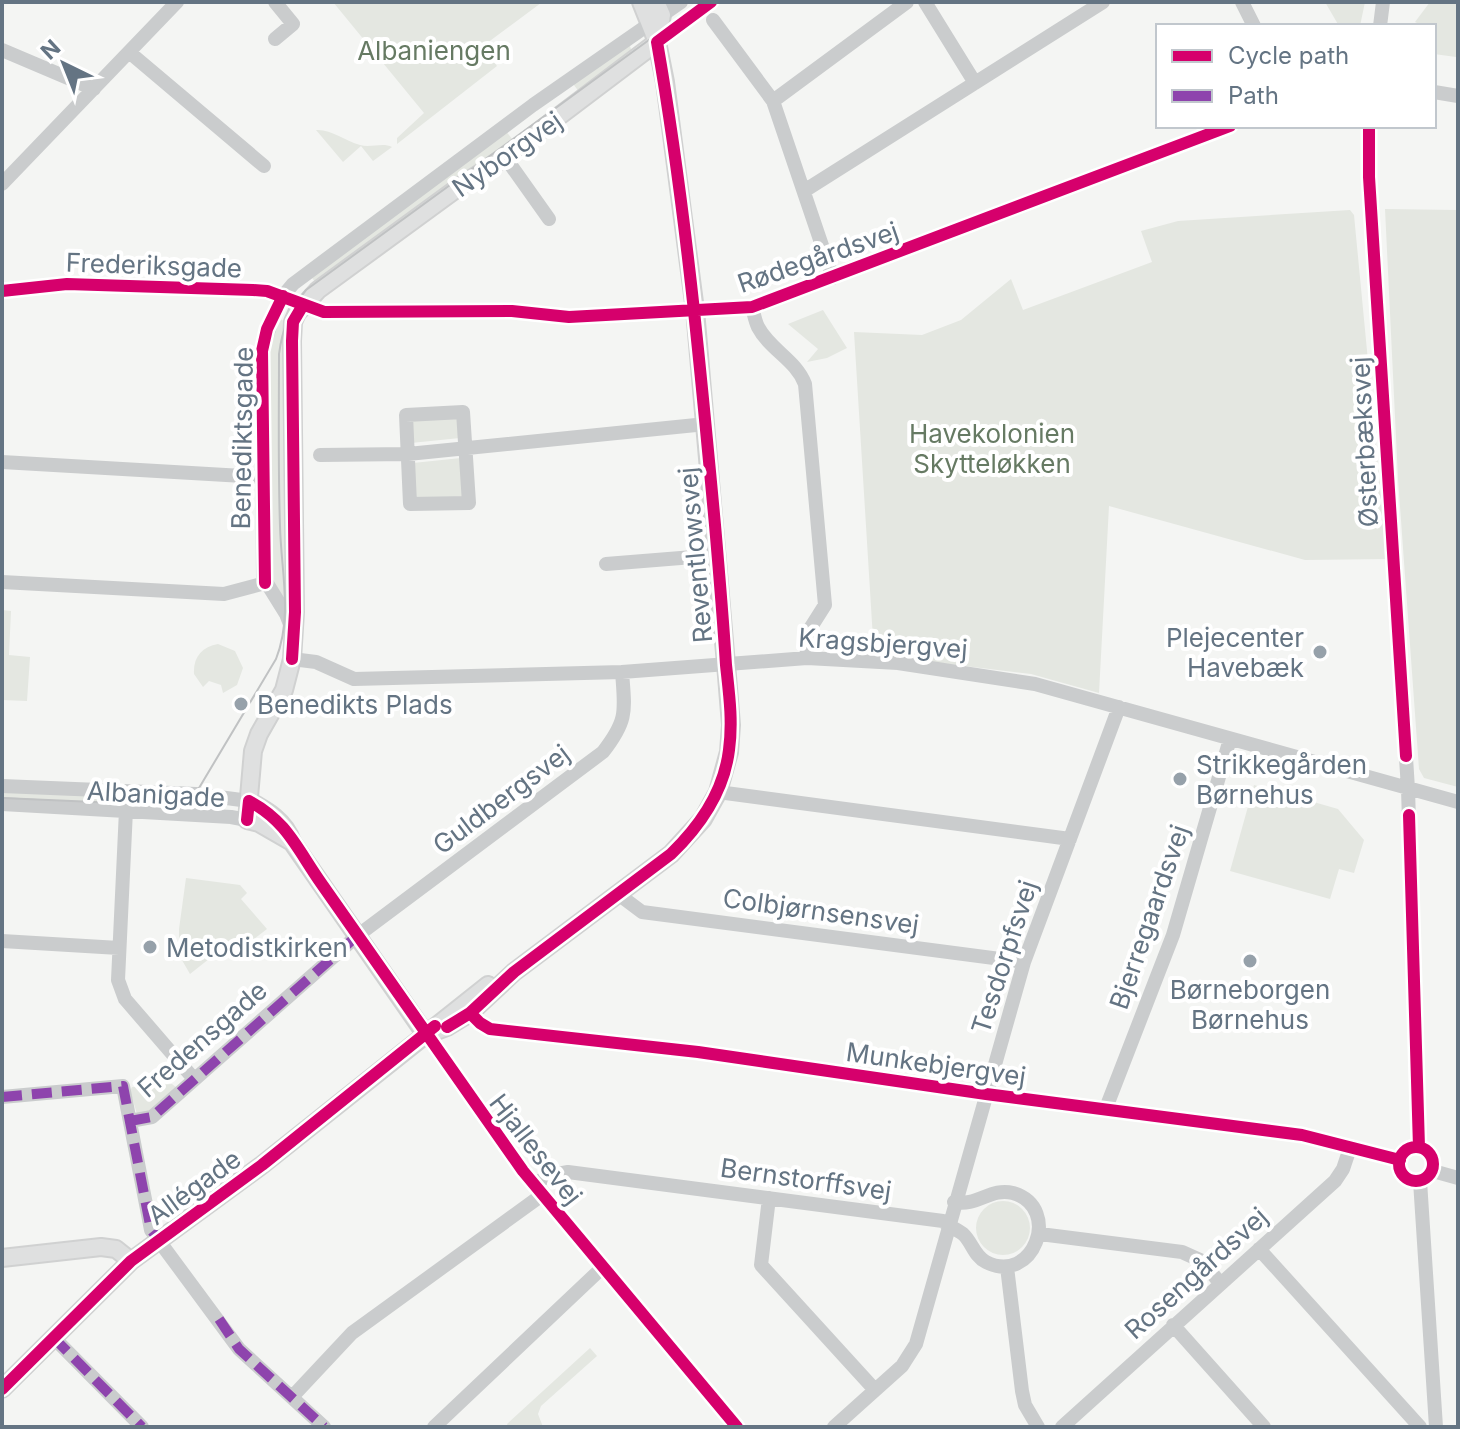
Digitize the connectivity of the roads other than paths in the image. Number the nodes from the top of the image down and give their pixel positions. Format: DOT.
graph roads {
  1 [pos="177,2"];
  2 [pos="275,2"];
  3 [pos="641,2"];
  4 [pos="681,2"];
  5 [pos="711,2"];
  6 [pos="907,2"];
  7 [pos="925,2"];
  8 [pos="1103,2"];
  9 [pos="1242,2"];
  10 [pos="1383,2"];
  11 [pos="656,14"];
  12 [pos="713,20"];
  13 [pos="1253,24"];
  14 [pos="1380,24"];
  15 [pos="275,39"];
  16 [pos="657,42"];
  17 [pos="2,50"];
  18 [pos="129,52"];
  19 [pos="975,83"];
  20 [pos="94,89"];
  21 [pos="1436,92"];
  22 [pos="1458,96"];
  23 [pos="773,101"];
  24 [pos="1225,128"];
  25 [pos="1369,128"];
  26 [pos="505,157"];
  27 [pos="264,166"];
  28 [pos="4,176"];
  29 [pos="804,191"];
  30 [pos="549,219"];
  31 [pos="833,278"];
  32 [pos="2,291"];
  33 [pos="283,296"];
  34 [pos="303,305"];
  35 [pos="752,307"];
  36 [pos="695,310"];
  37 [pos="706,424"];
  38 [pos="465,448"];
  39 [pos="408,454"];
  40 [pos="320,455"];
  41 [pos="2,462"];
  42 [pos="262,477"];
  43 [pos="718,555"];
  44 [pos="606,564"];
  45 [pos="2,582"];
  46 [pos="265,583"];
  47 [pos="293,633"];
  48 [pos="807,658"];
  49 [pos="292,659"];
  50 [pos="726,664"];
  51 [pos="622,672"];
  52 [pos="1119,707"];
  53 [pos="1230,739"];
  54 [pos="2,786"];
  55 [pos="1408,789"];
  56 [pos="718,792"];
  57 [pos="249,801"];
  58 [pos="1458,802"];
  59 [pos="2,804"];
  60 [pos="126,810"];
  61 [pos="247,820"];
  62 [pos="1070,839"];
  63 [pos="292,842"];
  64 [pos="321,883"];
  65 [pos="618,894"];
  66 [pos="357,936"];
  67 [pos="2,941"];
  68 [pos="119,948"];
  69 [pos="1024,962"];
  70 [pos="514,972"];
  71 [pos="470,1013"];
  72 [pos="426,1035"];
  73 [pos="194,1079"];
  74 [pos="986,1094"];
  75 [pos="2,1097"];
  76 [pos="1106,1108"];
  77 [pos="130,1121"];
  78 [pos="1419,1147"];
  79 [pos="1350,1148"];
  80 [pos="1400,1160"];
  81 [pos="1433,1171"];
  82 [pos="1458,1178"];
  83 [pos="1420,1181"];
  84 [pos="538,1190"];
  85 [pos="769,1198"];
  86 [pos="954,1202"];
  87 [pos="948,1225"];
  88 [pos="1040,1234"];
  89 [pos="159,1240"];
  90 [pos="1259,1249"];
  91 [pos="2,1258"];
  92 [pos="131,1261"];
  93 [pos="1007,1267"];
  94 [pos="602,1268"];
  95 [pos="1220,1283"];
  96 [pos="1173,1325"];
  97 [pos="53,1337"];
  98 [pos="2,1389"];
  99 [pos="875,1390"];
  100 [pos="292,1397"];
  101 [pos="142,1427"];
  102 [pos="324,1427"];
  103 [pos="434,1427"];
  104 [pos="737,1427"];
  105 [pos="834,1427"];
  106 [pos="1038,1427"];
  107 [pos="1062,1427"];
  108 [pos="1264,1427"];
  109 [pos="1420,1427"];
  110 [pos="1436,1427"];
  1 -- 18 [label="street"];
  2 -- 15 [label="street"];
  3 -- 11 [label="main road, Reventlowsvej"];
  4 -- 11 [label="street, Nyborgvej"];
  5 -- 16 [label="street, Nyborgvej"];
  6 -- 23 [label="street"];
  7 -- 19 [label="street"];
  8 -- 19 [label="street"];
  9 -- 13 [label="street"];
  10 -- 14 [label="street"];
  11 -- 16 [label="main road, Reventlowsvej"];
  11 -- 33 [label="street, Nyborgvej"];
  12 -- 23 [label="street"];
  16 -- 26 [label="main road, Nyborgvej"];
  16 -- 36 [label="main road, Reventlowsvej"];
  17 -- 20 [label="street"];
  18 -- 20 [label="street"];
  18 -- 27 [label="street"];
  19 -- 29 [label="street"];
  20 -- 28 [label="street"];
  21 -- 22 [label="street"];
  23 -- 29 [label="street"];
  24 -- 31 [label="street, Rødegårdsvej"];
  25 -- 55 [label="street, Østerbæksvej"];
  26 -- 30 [label="street"];
  26 -- 34 [label="main road, Nyborgvej"];
  29 -- 31 [label="street"];
  31 -- 35 [label="street, Rødegårdsvej"];
  32 -- 33 [label="street, Frederiksgade"];
  33 -- 34 [label="street, Frederiksgade"];
  33 -- 42 [label="street, Benediktsgade"];
  34 -- 36 [label="street, Rødegårdsvej"];
  34 -- 47 [label="main road, Benediktsgade"];
  35 -- 36 [label="street, Rødegårdsvej"];
  35 -- 48 [label="street"];
  36 -- 37 [label="main road, Reventlowsvej"];
  37 -- 38 [label="street"];
  37 -- 43 [label="main road, Reventlowsvej"];
  38 -- 39 [label="street"];
  38 -- 39 [label="street"];
  38 -- 39 [label="street"];
  39 -- 40 [label="street"];
  41 -- 42 [label="street"];
  42 -- 46 [label="street, Benediktsgade"];
  43 -- 44 [label="street"];
  43 -- 50 [label="main road, Reventlowsvej"];
  45 -- 46 [label="street"];
  46 -- 47 [label="street, Benediktsgade"];
  47 -- 49 [label="main road, Benediktsgade"];
  48 -- 50 [label="street, Kragsbjergvej"];
  48 -- 52 [label="street, Kragsbjergvej"];
  49 -- 51 [label="street, Kragsbjergvej"];
  49 -- 57 [label="main road, Benediktsgade"];
  50 -- 51 [label="street, Kragsbjergvej"];
  50 -- 56 [label="main road, Reventlowsvej"];
  51 -- 66 [label="street, Guldbergsvej"];
  52 -- 53 [label="street, Kragsbjergvej"];
  52 -- 62 [label="street, Tesdorpfsvej"];
  53 -- 55 [label="street, Kragsbjergvej"];
  53 -- 76 [label="street, Bjerregaardsvej"];
  54 -- 57 [label="street, Albanigade"];
  55 -- 58 [label="street, Kragsbjergvej"];
  55 -- 78 [label="street, Østerbæksvej"];
  56 -- 62 [label="street"];
  56 -- 65 [label="main road, Reventlowsvej"];
  57 -- 61 [label="main road, Benediktsgade"];
  57 -- 63 [label="main road, Albanigade"];
  59 -- 60 [label="street, Albanigade"];
  60 -- 61 [label="street, Albanigade"];
  60 -- 68 [label="street"];
  61 -- 63 [label="main road, Albanigade"];
  62 -- 69 [label="street, Tesdorpfsvej"];
  63 -- 64 [label="main road, Albanigade"];
  64 -- 66 [label="main road, Hjallesevej"];
  65 -- 69 [label="street, Colbjørnsensvej"];
  65 -- 70 [label="main road, Reventlowsvej"];
  66 -- 72 [label="main road, Hjallesevej"];
  66 -- 73 [label="street, Fredensgade"];
  67 -- 68 [label="street"];
  68 -- 73 [label="street"];
  69 -- 74 [label="street, Tesdorpfsvej"];
  70 -- 71 [label="main road, Reventlowsvej"];
  70 -- 72 [label="main road, Reventlowsvej"];
  71 -- 72 [label="main road, Reventlowsvej"];
  71 -- 74 [label="street, Munkebjergvej"];
  72 -- 84 [label="street, Hjallesevej"];
  72 -- 89 [label="main road, Allégade"];
  73 -- 77 [label="street, Fredensgade"];
  74 -- 76 [label="street, Munkebjergvej"];
  74 -- 86 [label="street, Tesdorpfsvej"];
  75 -- 77 [label="street"];
  76 -- 79 [label="street, Munkebjergvej"];
  77 -- 89 [label="street, Fredensgade"];
  78 -- 80 [label="street"];
  78 -- 81 [label="street"];
  79 -- 80 [label="street, Munkebjergvej"];
  79 -- 90 [label="street, Rosengårdsvej"];
  80 -- 83 [label="street"];
  81 -- 82 [label="street"];
  81 -- 83 [label="street"];
  83 -- 110 [label="street"];
  84 -- 85 [label="street, Bernstorffsvej"];
  84 -- 94 [label="street, Hjallesevej"];
  84 -- 100 [label="street, Bernstorffsvej"];
  85 -- 87 [label="street, Bernstorffsvej"];
  85 -- 99 [label="street"];
  86 -- 87 [label="street, Tesdorpfsvej"];
  86 -- 88 [label="street"];
  87 -- 93 [label="street"];
  87 -- 99 [label="street, Tesdorpfsvej"];
  88 -- 93 [label="street"];
  88 -- 95 [label="street"];
  89 -- 92 [label="main road, Allégade"];
  89 -- 100 [label="street, Fredensgade"];
  90 -- 95 [label="street, Rosengårdsvej"];
  90 -- 109 [label="street"];
  91 -- 92 [label="main road"];
  92 -- 97 [label="main road, Allégade"];
  93 -- 106 [label="street"];
  94 -- 103 [label="street"];
  94 -- 104 [label="street, Hjallesevej"];
  95 -- 96 [label="street, Rosengårdsvej"];
  96 -- 107 [label="street, Rosengårdsvej"];
  96 -- 108 [label="street"];
  97 -- 98 [label="main road, Allégade"];
  97 -- 101 [label="street"];
  99 -- 105 [label="street, Tesdorpfsvej"];
  100 -- 102 [label="street, Fredensgade"];
}
